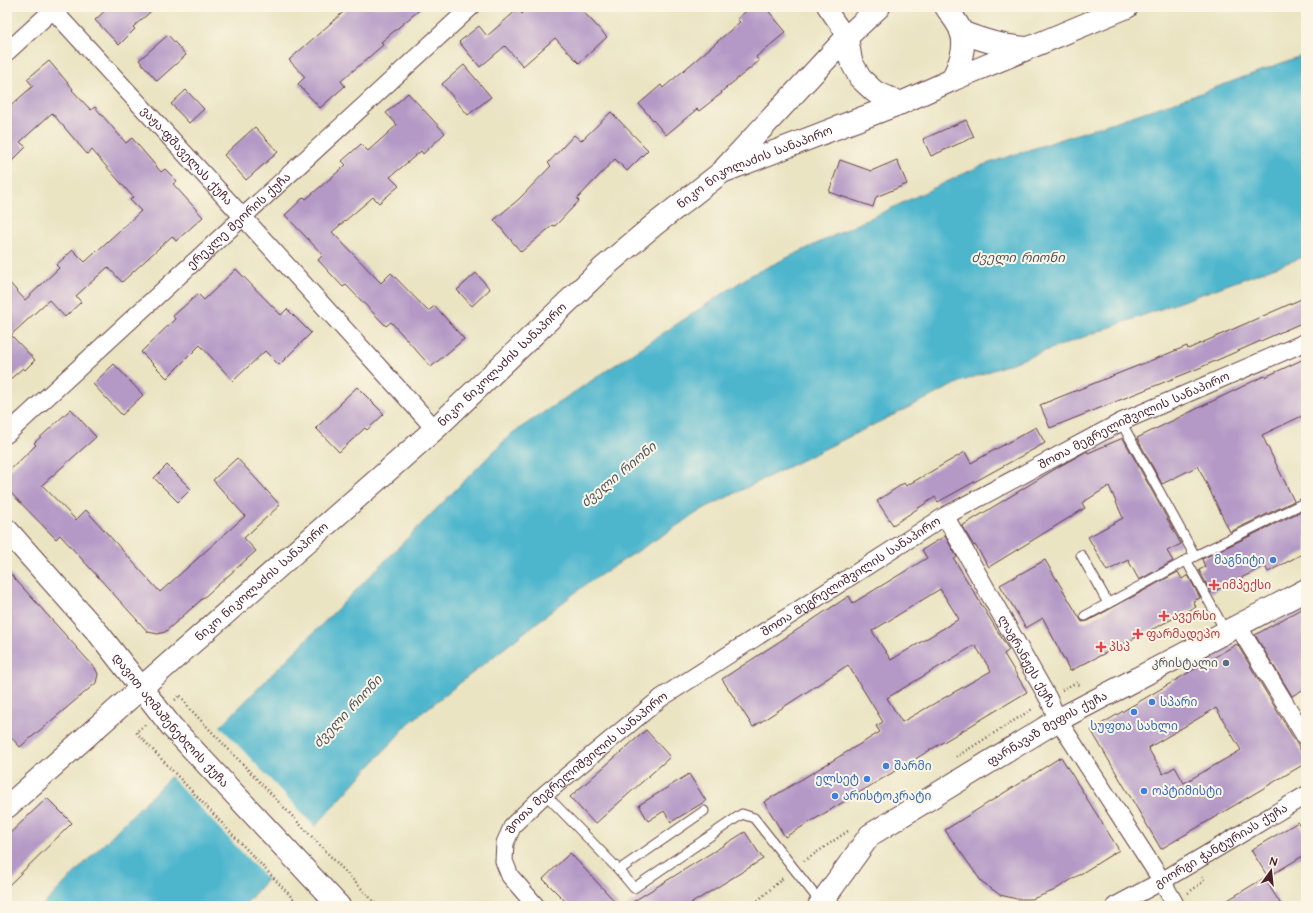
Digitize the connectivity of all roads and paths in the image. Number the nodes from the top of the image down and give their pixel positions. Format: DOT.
graph roads {
  1 [pos="471,7"];
  2 [pos="826,7"];
  3 [pos="879,7"];
  4 [pos="946,7"];
  5 [pos="1127,7"];
  6 [pos="53,8"];
  7 [pos="961,32"];
  8 [pos="847,37"];
  9 [pos="1030,48"];
  10 [pos="7,52"];
  11 [pos="952,80"];
  12 [pos="901,103"];
  13 [pos="722,172"];
  14 [pos="243,217"];
  15 [pos="1306,342"];
  16 [pos="1121,422"];
  17 [pos="435,429"];
  18 [pos="7,434"];
  19 [pos="1306,502"];
  20 [pos="945,516"];
  21 [pos="7,530"];
  22 [pos="1081,556"];
  23 [pos="1195,556"];
  24 [pos="1186,560"];
  25 [pos="1306,590"];
  26 [pos="1108,603"];
  27 [pos="1085,616"];
  28 [pos="1232,629"];
  29 [pos="141,688"];
  30 [pos="190,709"];
  31 [pos="1058,720"];
  32 [pos="1306,738"];
  33 [pos="150,747"];
  34 [pos="545,794"];
  35 [pos="1306,795"];
  36 [pos="7,808"];
  37 [pos="704,811"];
  38 [pos="619,870"];
  39 [pos="1162,881"];
  40 [pos="821,905"];
  41 [pos="300,906"];
  42 [pos="339,906"];
  43 [pos="378,906"];
  44 [pos="536,906"];
  45 [pos="1115,906"];
  46 [pos="1176,906"];
  1 -- 14 [label="street, ერეკლე მეორის ქუჩა"];
  2 -- 8 [label="street"];
  3 -- 8 [label="street"];
  4 -- 7 [label="street"];
  5 -- 9 [label="street"];
  6 -- 10 [label="street"];
  6 -- 14 [label="street, ვაჟა-ფშაველას ქუჩა"];
  7 -- 9 [label="street"];
  7 -- 11 [label="street"];
  8 -- 12 [label="street"];
  8 -- 13 [label="street"];
  9 -- 11 [label="street"];
  11 -- 12 [label="street, ნიკო ნიკოლაძის სანაპირო"];
  12 -- 13 [label="street, ნიკო ნიკოლაძის სანაპირო"];
  13 -- 17 [label="street, ნიკო ნიკოლაძის სანაპირო"];
  14 -- 17 [label="street, ვაჟა-ფშაველას ქუჩა"];
  14 -- 18 [label="street, ერეკლე მეორის ქუჩა"];
  15 -- 16 [label="street, შოთა მეგრელიშვილის სანაპირო"];
  16 -- 20 [label="street, შოთა მეგრელიშვილის სანაპირო"];
  16 -- 23 [label="lane"];
  17 -- 29 [label="street, ნიკო ნიკოლაძის სანაპირო"];
  19 -- 23 [label="lane"];
  20 -- 31 [label="street, ლაგრანჟეს ქუჩა"];
  20 -- 34 [label="street, შოთა მეგრელიშვილის სანაპირო"];
  21 -- 29 [label="street, დავით აღმაშენებლის ქუჩა"];
  22 -- 26 [label="lane"];
  23 -- 24 [label="lane"];
  24 -- 26 [label="lane"];
  24 -- 28 [label="lane"];
  25 -- 28 [label="street, ფარნავაზ მეფის ქუჩა"];
  26 -- 27 [label="lane"];
  28 -- 31 [label="street, ფარნავაზ მეფის ქუჩა"];
  28 -- 32 [label="street"];
  29 -- 36 [label="street, ნიკო ნიკოლაძის სანაპირო"];
  29 -- 42 [label="street, დავით აღმაშენებლის ქუჩა"];
  30 -- 43 [label="path"];
  31 -- 39 [label="street, ლაგრანჟეს ქუჩა"];
  31 -- 40 [label="street, ფარნავაზ მეფის ქუჩა"];
  33 -- 41 [label="path"];
  34 -- 38 [label="lane"];
  34 -- 44 [label="street, შოთა მეგრელიშვილის სანაპირო"];
  35 -- 39 [label="street, გიორგი ჭანტურიას ქუჩა"];
  37 -- 38 [label="lane"];
  38 -- 40 [label="lane"];
  39 -- 45 [label="street, გიორგი ჭანტურიას ქუჩა"];
  39 -- 46 [label="street, ლაგრანჟეს ქუჩა"];
}
